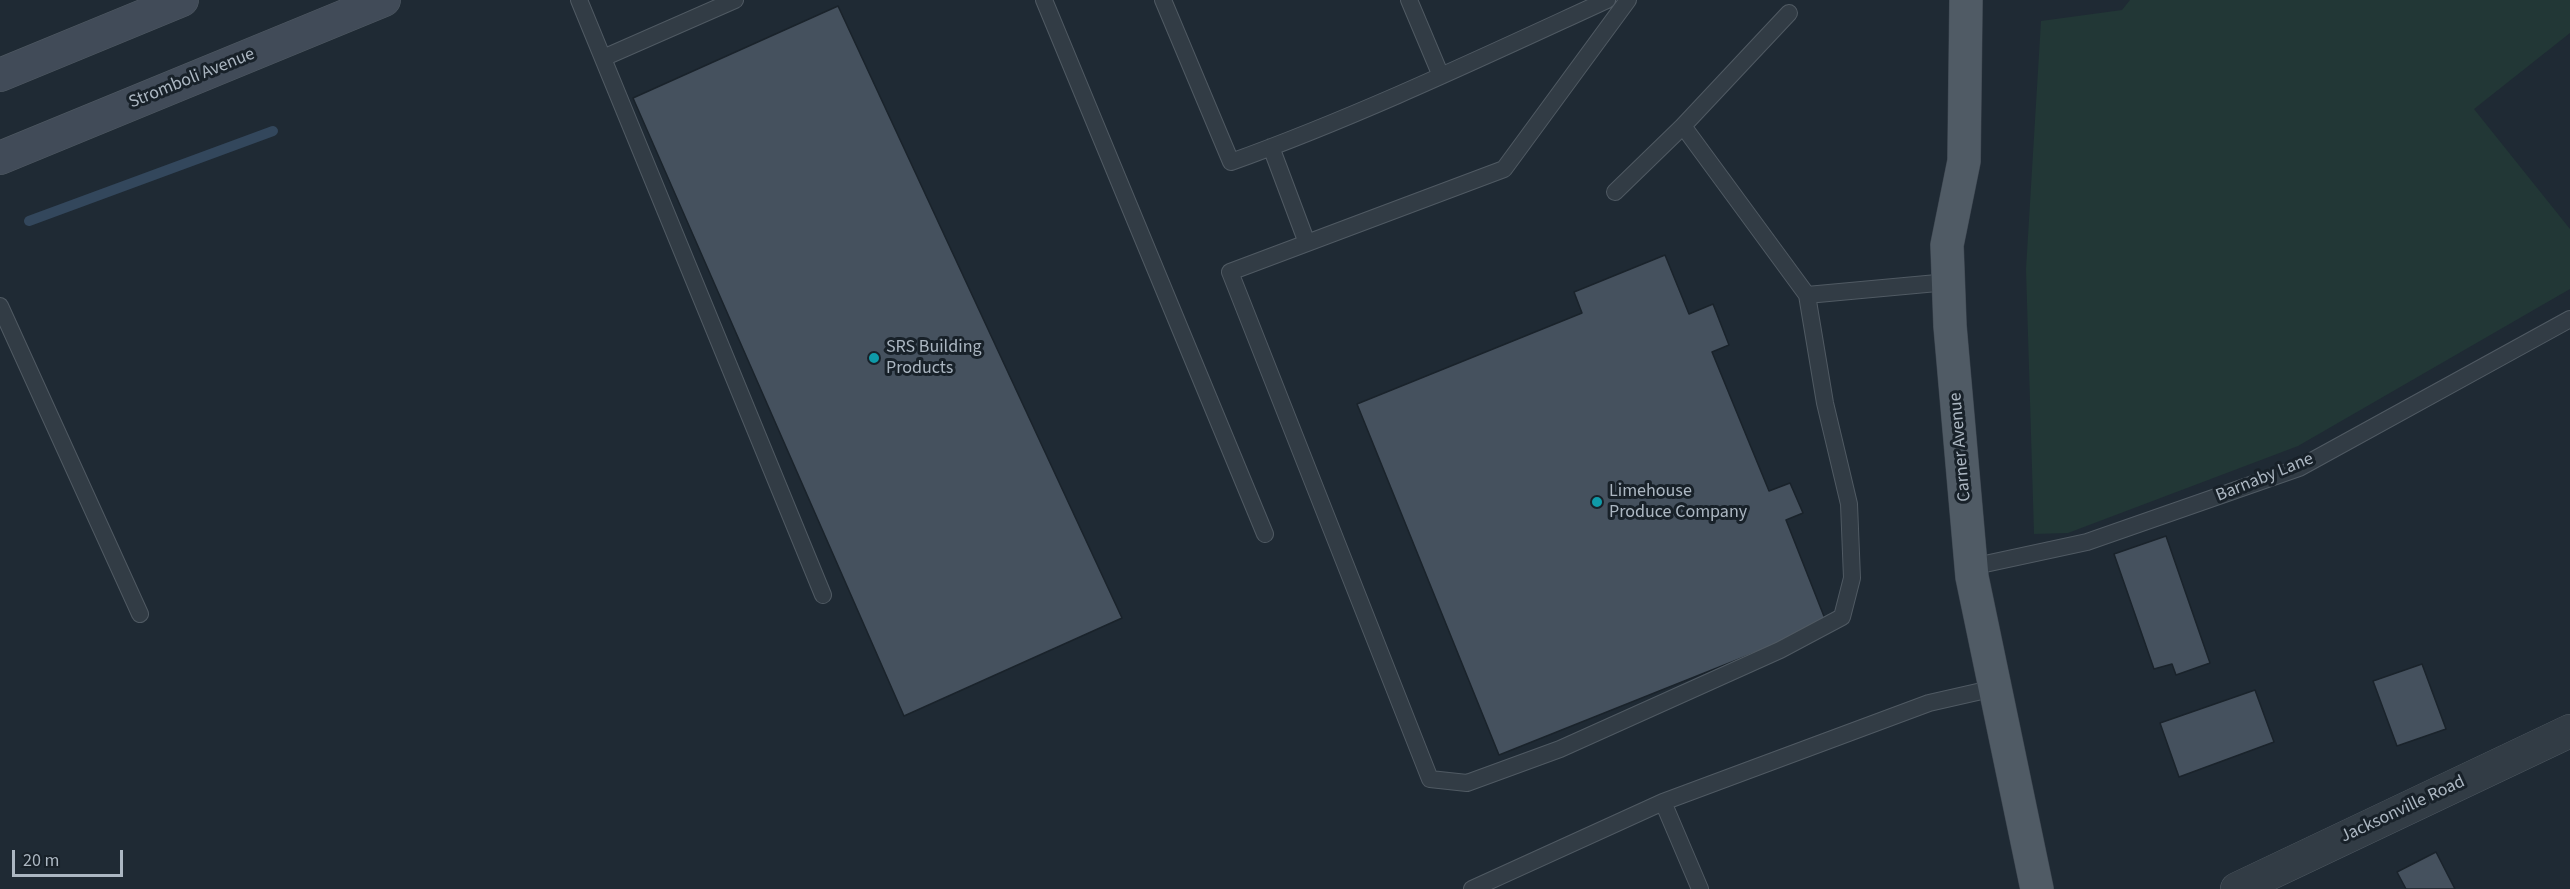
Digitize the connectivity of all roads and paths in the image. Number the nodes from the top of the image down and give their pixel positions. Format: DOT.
graph roads {
  1 [pos="182,0"];
  2 [pos="384,0"];
  3 [pos="579,0"];
  4 [pos="735,0"];
  5 [pos="1044,0"];
  6 [pos="1163,0"];
  7 [pos="1409,0"];
  8 [pos="1607,0"];
  9 [pos="1628,0"];
  10 [pos="1966,0"];
  11 [pos="1789,13"];
  12 [pos="603,58"];
  13 [pos="0,75"];
  14 [pos="1441,76"];
  15 [pos="1683,126"];
  16 [pos="1271,147"];
  17 [pos="0,158"];
  18 [pos="1616,192"];
  19 [pos="1307,243"];
  20 [pos="1948,282"];
  21 [pos="1808,294"];
  22 [pos="0,306"];
  23 [pos="2570,319"];
  24 [pos="1265,534"];
  25 [pos="1971,567"];
  26 [pos="823,595"];
  27 [pos="140,614"];
  28 [pos="1995,688"];
  29 [pos="2570,731"];
  30 [pos="1663,802"];
  31 [pos="1472,889"];
  32 [pos="1700,889"];
  33 [pos="2037,889"];
  34 [pos="2237,889"];
  1 -- 13 [label="street"];
  2 -- 17 [label="street, Stromboli Avenue"];
  3 -- 12 [label="lane"];
  4 -- 12 [label="lane"];
  5 -- 24 [label="lane"];
  6 -- 16 [label="lane"];
  7 -- 14 [label="lane"];
  8 -- 14 [label="lane"];
  9 -- 19 [label="lane"];
  10 -- 20 [label="main road, Carner Avenue"];
  11 -- 15 [label="lane"];
  12 -- 26 [label="lane"];
  14 -- 16 [label="lane"];
  15 -- 18 [label="lane"];
  15 -- 21 [label="lane"];
  16 -- 19 [label="lane"];
  19 -- 21 [label="lane"];
  20 -- 21 [label="lane"];
  20 -- 25 [label="main road, Carner Avenue"];
  22 -- 27 [label="lane"];
  23 -- 25 [label="lane, Barnaby Lane"];
  25 -- 28 [label="main road, Carner Avenue"];
  28 -- 30 [label="lane"];
  28 -- 33 [label="main road, Carner Avenue"];
  29 -- 34 [label="street, Jacksonville Road"];
  30 -- 31 [label="lane"];
  30 -- 32 [label="lane"];
}
